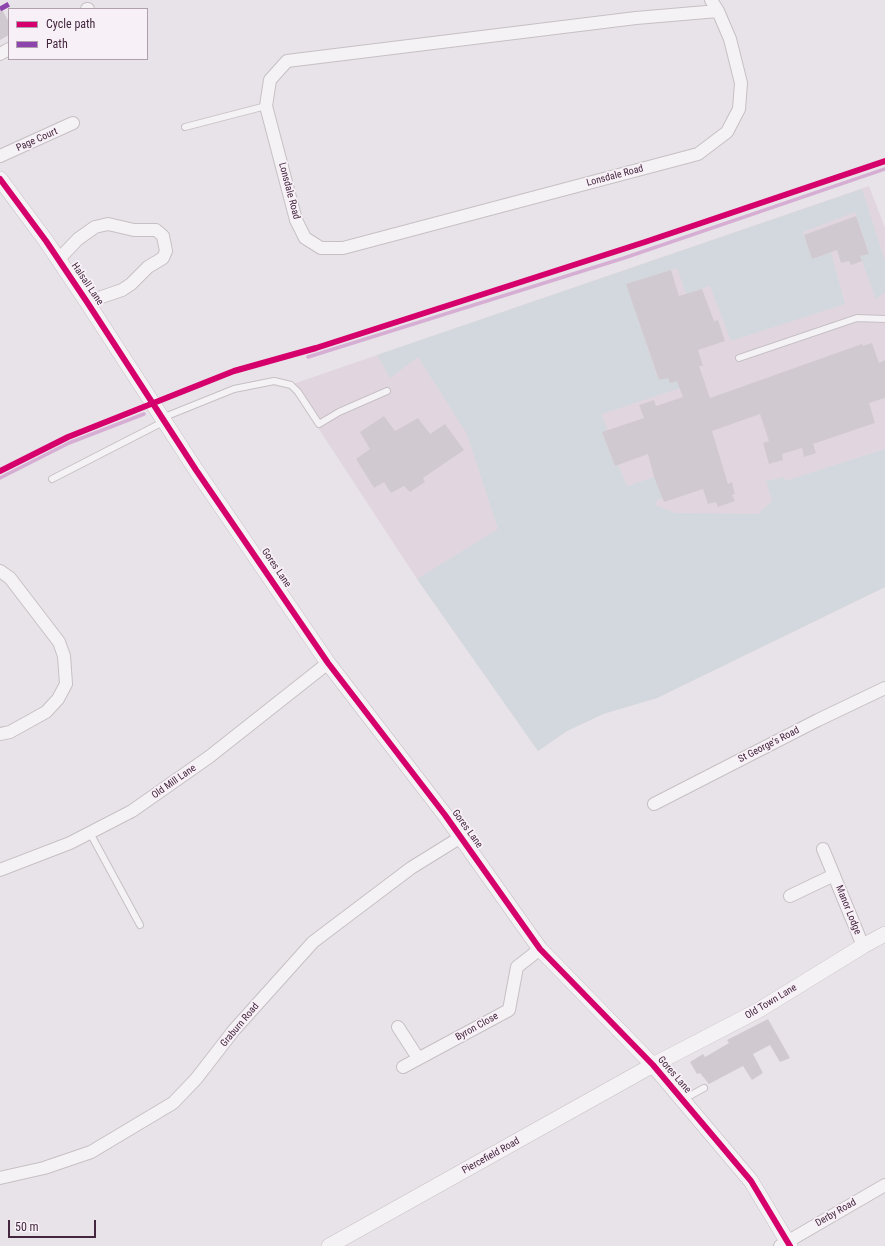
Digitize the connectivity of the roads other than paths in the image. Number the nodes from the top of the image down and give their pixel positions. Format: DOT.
graph roads {
  1 [pos="711,0"];
  2 [pos="718,11"];
  3 [pos="266,106"];
  4 [pos="73,123"];
  5 [pos="185,127"];
  6 [pos="0,156"];
  7 [pos="0,179"];
  8 [pos="58,260"];
  9 [pos="87,302"];
  10 [pos="885,319"];
  11 [pos="739,358"];
  12 [pos="387,391"];
  13 [pos="152,403"];
  14 [pos="164,420"];
  15 [pos="52,479"];
  16 [pos="0,572"];
  17 [pos="328,663"];
  18 [pos="885,688"];
  19 [pos="0,734"];
  20 [pos="654,804"];
  21 [pos="90,833"];
  22 [pos="462,837"];
  23 [pos="823,849"];
  24 [pos="0,870"];
  25 [pos="834,875"];
  26 [pos="790,896"];
  27 [pos="140,925"];
  28 [pos="885,934"];
  29 [pos="863,946"];
  30 [pos="540,949"];
  31 [pos="398,1027"];
  32 [pos="418,1058"];
  33 [pos="653,1066"];
  34 [pos="403,1067"];
  35 [pos="704,1088"];
  36 [pos="682,1100"];
  37 [pos="0,1178"];
  38 [pos="885,1185"];
  39 [pos="786,1245"];
  40 [pos="329,1246"];
  1 -- 2 [label="street, Lonsdale Road"];
  2 -- 3 [label="street, Lonsdale Road"];
  2 -- 3 [label="street, Lonsdale Road"];
  3 -- 5 [label="lane"];
  4 -- 6 [label="street, Page Court"];
  7 -- 8 [label="street, Halsall Lane"];
  8 -- 9 [label="street, Halsall Lane"];
  8 -- 9 [label="street"];
  9 -- 13 [label="street, Halsall Lane"];
  10 -- 11 [label="lane"];
  12 -- 14 [label="lane"];
  13 -- 14 [label="street, Gores Lane"];
  14 -- 15 [label="lane"];
  14 -- 17 [label="street, Gores Lane"];
  16 -- 19 [label="street"];
  17 -- 21 [label="street, Old Mill Lane"];
  17 -- 22 [label="street, Gores Lane"];
  18 -- 20 [label="street, St George's Road"];
  21 -- 24 [label="street, Old Mill Lane"];
  21 -- 27 [label="lane"];
  22 -- 30 [label="street, Gores Lane"];
  22 -- 37 [label="street, Graburn Road"];
  23 -- 25 [label="street, Manor Lodge"];
  25 -- 26 [label="street, Manor Lodge"];
  25 -- 29 [label="street, Manor Lodge"];
  28 -- 29 [label="street, Old Town Lane"];
  29 -- 33 [label="street, Old Town Lane"];
  30 -- 32 [label="street, Byron Close"];
  30 -- 33 [label="street, Gores Lane"];
  31 -- 32 [label="street"];
  32 -- 34 [label="street, Byron Close"];
  33 -- 36 [label="street, Gores Lane"];
  33 -- 40 [label="street, Piercefield Road"];
  35 -- 36 [label="lane"];
  36 -- 39 [label="street, Gores Lane"];
  38 -- 39 [label="street, Derby Road"];
}
